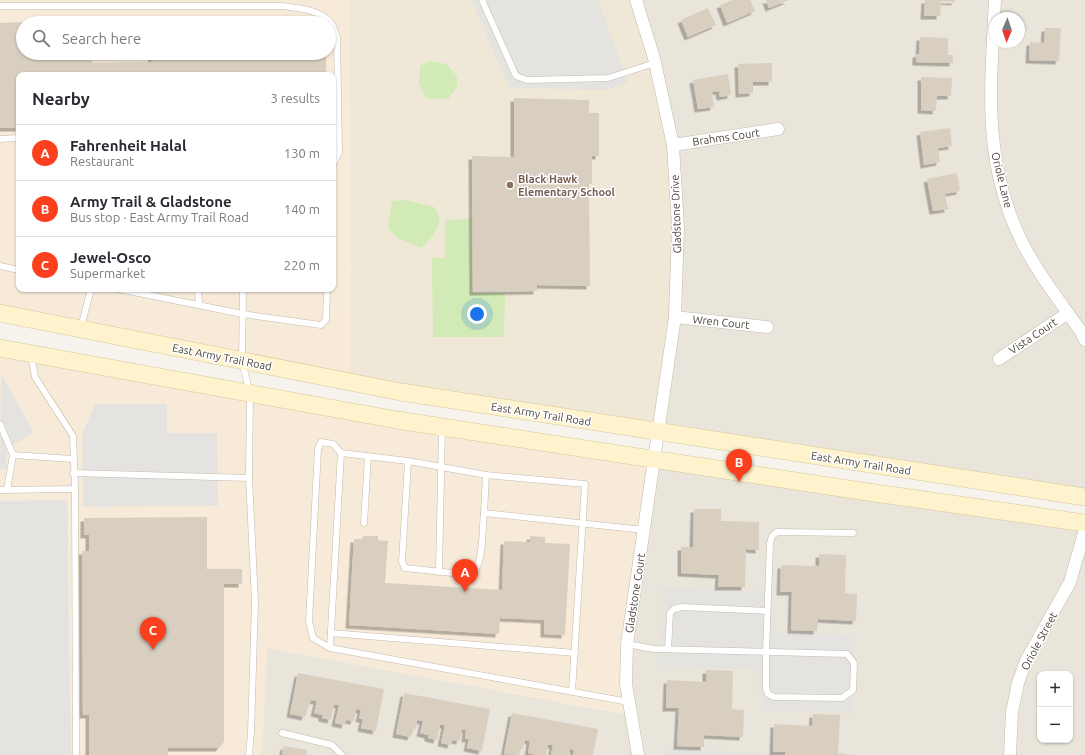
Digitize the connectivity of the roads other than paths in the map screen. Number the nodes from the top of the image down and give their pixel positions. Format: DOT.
graph roads {
  1 [pos="482,0"];
  2 [pos="636,0"];
  3 [pos="995,0"];
  4 [pos="0,6"];
  5 [pos="323,16"];
  6 [pos="336,34"];
  7 [pos="655,63"];
  8 [pos="778,129"];
  9 [pos="16,138"];
  10 [pos="0,139"];
  11 [pos="673,145"];
  12 [pos="336,158"];
  13 [pos="0,266"];
  14 [pos="16,269"];
  15 [pos="90,292"];
  16 [pos="134,292"];
  17 [pos="198,292"];
  18 [pos="243,292"];
  19 [pos="327,292"];
  20 [pos="199,305"];
  21 [pos="0,313"];
  22 [pos="1068,313"];
  23 [pos="242,314"];
  24 [pos="674,317"];
  25 [pos="767,327"];
  26 [pos="80,329"];
  27 [pos="1085,340"];
  28 [pos="0,348"];
  29 [pos="31,354"];
  30 [pos="999,359"];
  31 [pos="242,361"];
  32 [pos="250,394"];
  33 [pos="0,424"];
  34 [pos="442,427"];
  35 [pos="658,432"];
  36 [pos="341,453"];
  37 [pos="12,455"];
  38 [pos="368,456"];
  39 [pos="73,459"];
  40 [pos="654,459"];
  41 [pos="408,461"];
  42 [pos="442,467"];
  43 [pos="73,473"];
  44 [pos="486,475"];
  45 [pos="249,478"];
  46 [pos="75,489"];
  47 [pos="0,490"];
  48 [pos="7,490"];
  49 [pos="1085,496"];
  50 [pos="484,513"];
  51 [pos="364,523"];
  52 [pos="583,523"];
  53 [pos="1085,523"];
  54 [pos="644,530"];
  55 [pos="1085,530"];
  56 [pos="853,533"];
  57 [pos="439,572"];
  58 [pos="767,611"];
  59 [pos="331,633"];
  60 [pos="627,644"];
  61 [pos="330,648"];
  62 [pos="668,649"];
  63 [pos="575,653"];
  64 [pos="766,653"];
  65 [pos="572,692"];
  66 [pos="629,702"];
  67 [pos="282,733"];
  68 [pos="76,755"];
  69 [pos="249,755"];
  70 [pos="342,755"];
  71 [pos="638,755"];
  72 [pos="1010,755"];
  1 -- 7 [label="lane"];
  2 -- 7 [label="street, Gladstone Drive"];
  3 -- 22 [label="street, Oriole Lane"];
  4 -- 5 [label="lane"];
  6 -- 12 [label="lane"];
  7 -- 11 [label="street, Gladstone Drive"];
  8 -- 11 [label="street, Brahms Court"];
  9 -- 10 [label="lane"];
  11 -- 24 [label="street, Gladstone Drive"];
  13 -- 14 [label="lane"];
  15 -- 26 [label="lane"];
  16 -- 20 [label="lane"];
  17 -- 20 [label="lane"];
  18 -- 23 [label="lane"];
  19 -- 23 [label="lane"];
  20 -- 23 [label="lane"];
  21 -- 26 [label="main road, East Army Trail Road"];
  22 -- 27 [label="street, Oriole Lane"];
  22 -- 30 [label="street, Vista Court"];
  23 -- 31 [label="lane"];
  24 -- 25 [label="street, Wren Court"];
  24 -- 35 [label="street, Gladstone Drive"];
  26 -- 31 [label="main road, East Army Trail Road"];
  28 -- 29 [label="main road"];
  29 -- 32 [label="main road"];
  29 -- 39 [label="lane"];
  31 -- 32 [label="lane"];
  31 -- 35 [label="main road, East Army Trail Road"];
  32 -- 34 [label="main road"];
  32 -- 45 [label="lane"];
  33 -- 37 [label="lane"];
  34 -- 40 [label="main road"];
  34 -- 42 [label="lane"];
  35 -- 40 [label="street, Gladstone Court"];
  35 -- 49 [label="main road, East Army Trail Road"];
  36 -- 38 [label="lane"];
  36 -- 59 [label="lane"];
  36 -- 61 [label="lane"];
  37 -- 39 [label="lane"];
  37 -- 48 [label="lane"];
  38 -- 41 [label="lane"];
  38 -- 51 [label="lane"];
  39 -- 43 [label="lane"];
  40 -- 53 [label="main road"];
  40 -- 54 [label="street, Gladstone Court"];
  41 -- 42 [label="lane"];
  41 -- 57 [label="lane"];
  42 -- 44 [label="lane"];
  42 -- 57 [label="lane"];
  43 -- 45 [label="lane"];
  43 -- 46 [label="lane"];
  44 -- 50 [label="lane"];
  44 -- 52 [label="lane"];
  45 -- 69 [label="lane"];
  46 -- 48 [label="lane"];
  46 -- 68 [label="lane"];
  47 -- 48 [label="lane"];
  50 -- 52 [label="lane"];
  50 -- 57 [label="lane"];
  52 -- 54 [label="lane"];
  52 -- 63 [label="lane"];
  54 -- 60 [label="street, Gladstone Court"];
  55 -- 72 [label="street, Oriole Street"];
  56 -- 58 [label="lane"];
  58 -- 62 [label="lane"];
  58 -- 64 [label="lane"];
  59 -- 61 [label="lane"];
  59 -- 63 [label="lane"];
  60 -- 62 [label="lane"];
  60 -- 66 [label="street, Gladstone Court"];
  61 -- 65 [label="lane"];
  62 -- 64 [label="lane"];
  63 -- 65 [label="lane"];
  64 -- 64 [label="lane"];
  65 -- 66 [label="lane"];
  66 -- 71 [label="street, Gladstone Court"];
  67 -- 70 [label="lane"];
}
